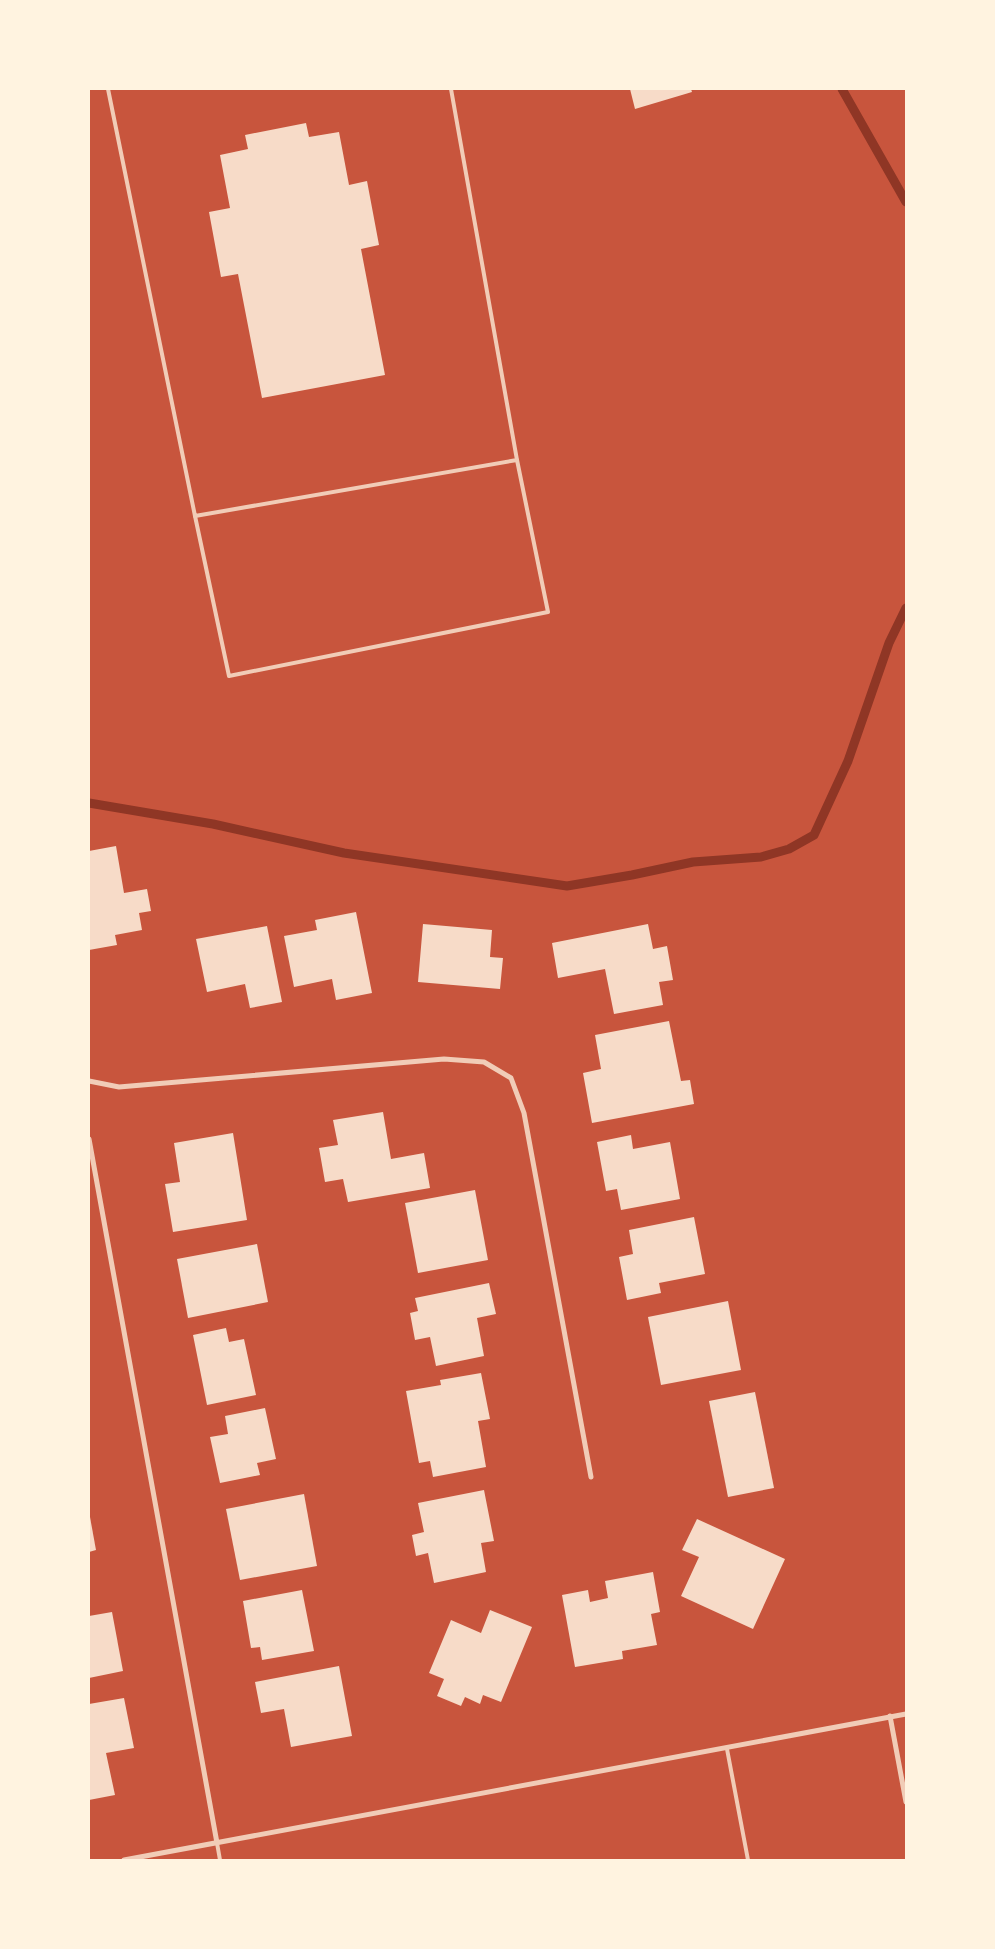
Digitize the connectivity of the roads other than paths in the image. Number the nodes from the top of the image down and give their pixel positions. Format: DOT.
graph roads {
  1 [pos="108,89"];
  2 [pos="452,89"];
  3 [pos="517,460"];
  4 [pos="195,516"];
  5 [pos="89,1081"];
  6 [pos="89,1138"];
  7 [pos="591,1477"];
  8 [pos="906,1714"];
  9 [pos="890,1716"];
  10 [pos="727,1749"];
  11 [pos="906,1802"];
  12 [pos="217,1843"];
  13 [pos="124,1860"];
  14 [pos="220,1860"];
  15 [pos="748,1860"];
  1 -- 4 [label="lane"];
  2 -- 3 [label="lane"];
  3 -- 4 [label="lane"];
  3 -- 4 [label="lane"];
  5 -- 7 [label="street"];
  6 -- 12 [label="street"];
  8 -- 9 [label="street"];
  9 -- 10 [label="street"];
  9 -- 11 [label="street"];
  10 -- 12 [label="street"];
  10 -- 15 [label="lane"];
  12 -- 13 [label="street"];
  12 -- 14 [label="lane"];
}
